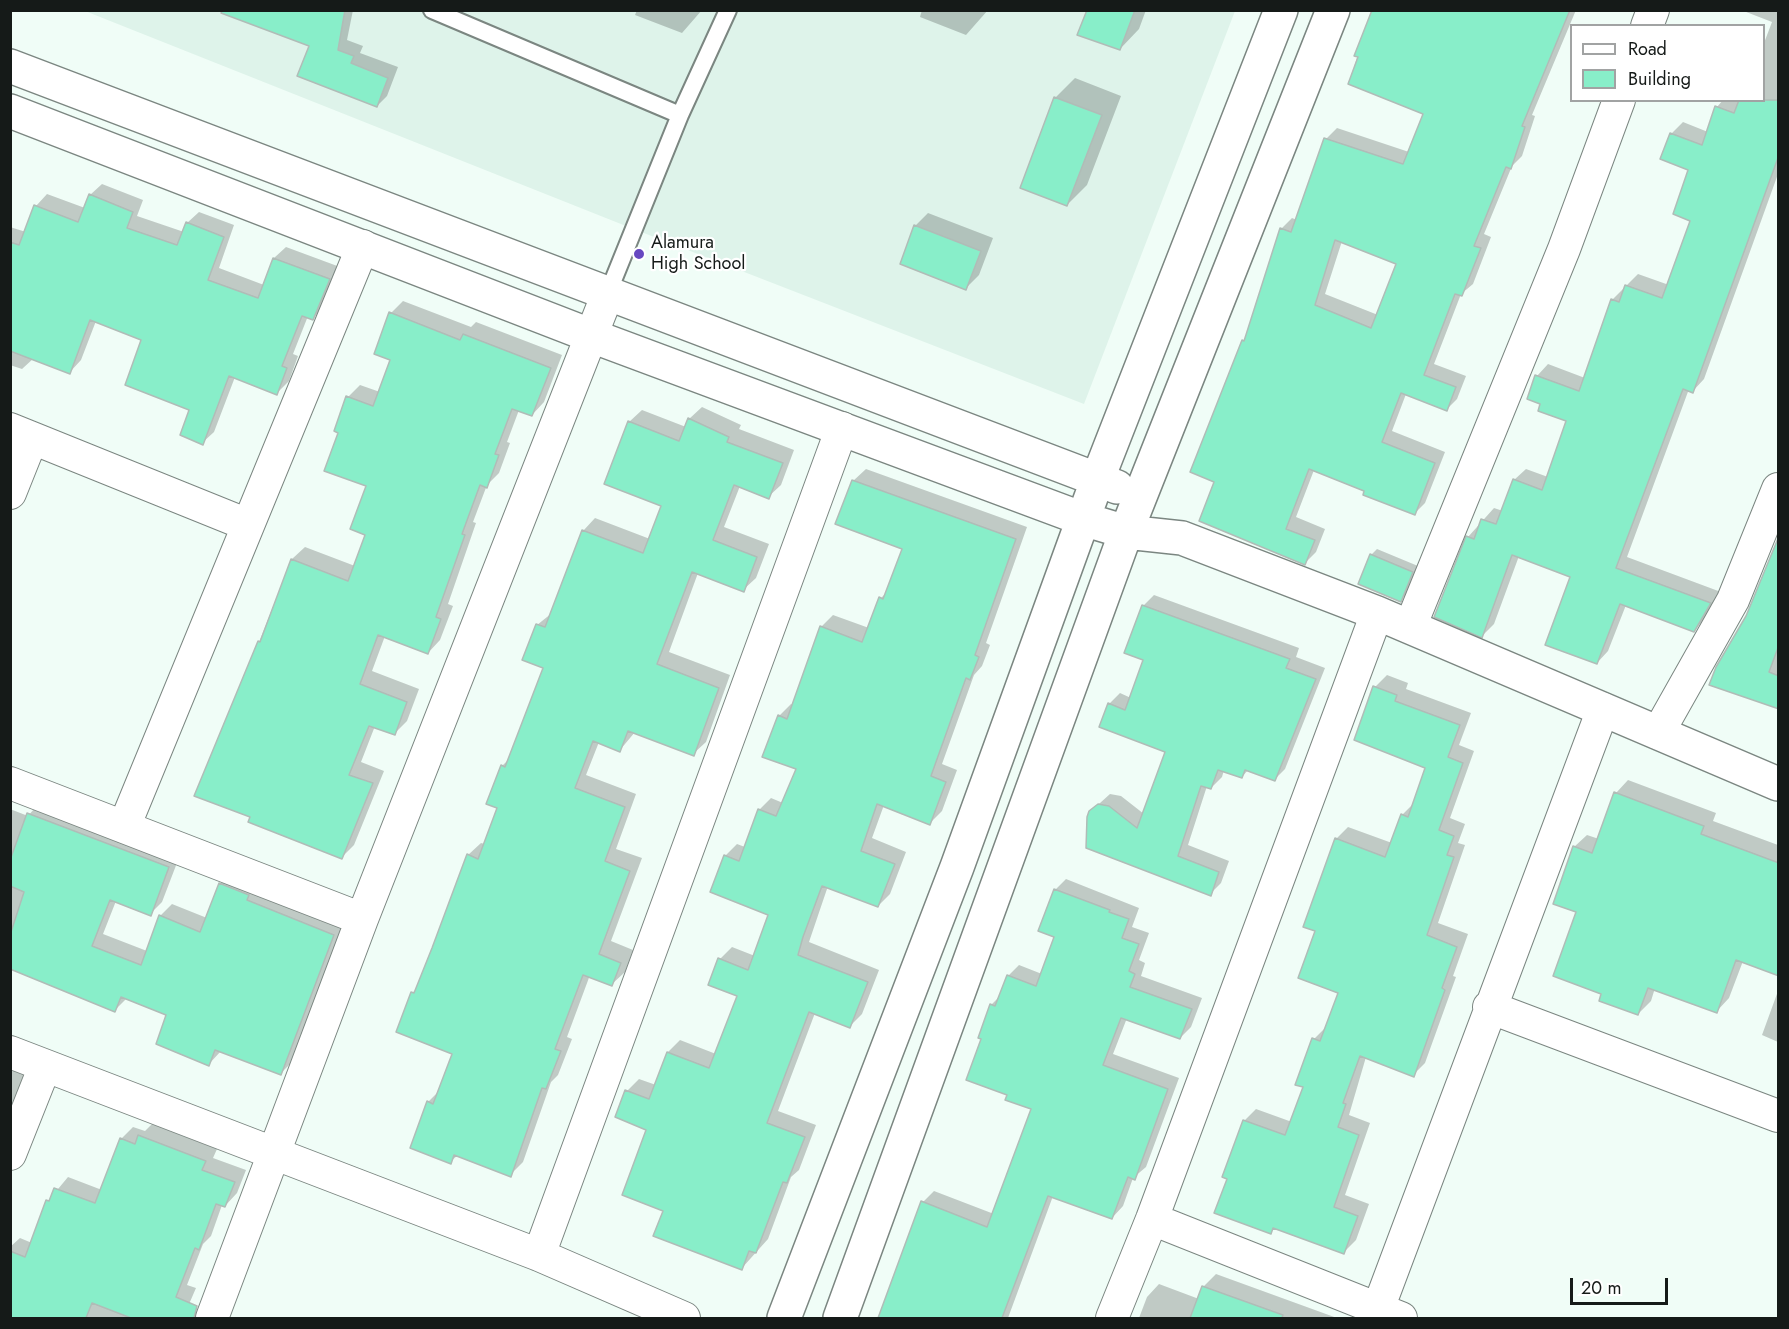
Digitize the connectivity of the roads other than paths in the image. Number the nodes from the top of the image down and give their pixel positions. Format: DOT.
graph roads {
  1 [pos="432,10"];
  2 [pos="728,10"];
  3 [pos="1281,10"];
  4 [pos="1333,10"];
  5 [pos="10,66"];
  6 [pos="1618,102"];
  7 [pos="10,111"];
  8 [pos="680,115"];
  9 [pos="363,246"];
  10 [pos="608,293"];
  11 [pos="592,336"];
  12 [pos="842,428"];
  13 [pos="21,434"];
  14 [pos="1098,478"];
  15 [pos="1779,489"];
  16 [pos="10,493"];
  17 [pos="1141,499"];
  18 [pos="1083,519"];
  19 [pos="248,525"];
  20 [pos="1126,532"];
  21 [pos="1182,538"];
  22 [pos="1377,614"];
  23 [pos="1410,627"];
  24 [pos="1603,709"];
  25 [pos="1658,733"];
  26 [pos="10,783"];
  27 [pos="1779,784"];
  28 [pos="124,827"];
  29 [pos="362,920"];
  30 [pos="1489,1007"];
  31 [pos="10,1052"];
  32 [pos="45,1066"];
  33 [pos="874,1083"];
  34 [pos="918,1101"];
  35 [pos="1779,1116"];
  36 [pos="10,1154"];
  37 [pos="274,1154"];
  38 [pos="1152,1220"];
  39 [pos="539,1255"];
  40 [pos="1390,1314"];
  41 [pos="212,1318"];
  42 [pos="684,1318"];
  43 [pos="784,1318"];
  44 [pos="840,1318"];
  45 [pos="1112,1318"];
  1 -- 8 [label="lane"];
  2 -- 8 [label="lane"];
  3 -- 14 [label="street"];
  4 -- 17 [label="street"];
  5 -- 10 [label="street"];
  6 -- 23 [label="street"];
  7 -- 9 [label="street"];
  8 -- 10 [label="lane"];
  9 -- 11 [label="street"];
  9 -- 19 [label="street"];
  10 -- 11 [label="street"];
  10 -- 14 [label="street"];
  11 -- 12 [label="street"];
  11 -- 29 [label="street"];
  12 -- 18 [label="street"];
  12 -- 39 [label="street"];
  13 -- 16 [label="street"];
  13 -- 19 [label="street"];
  14 -- 17 [label="street"];
  14 -- 18 [label="street"];
  15 -- 25 [label="street"];
  17 -- 20 [label="street"];
  17 -- 21 [label="street"];
  18 -- 20 [label="street"];
  18 -- 33 [label="street"];
  19 -- 28 [label="street"];
  20 -- 21 [label="street"];
  20 -- 34 [label="street"];
  21 -- 22 [label="street"];
  22 -- 23 [label="street"];
  22 -- 38 [label="street"];
  23 -- 24 [label="street"];
  24 -- 25 [label="street"];
  24 -- 30 [label="street"];
  25 -- 27 [label="street"];
  26 -- 28 [label="street"];
  28 -- 29 [label="street"];
  29 -- 37 [label="street"];
  30 -- 35 [label="street"];
  30 -- 40 [label="street"];
  31 -- 32 [label="street"];
  32 -- 36 [label="street"];
  32 -- 37 [label="street"];
  33 -- 34 [label="street"];
  33 -- 43 [label="street"];
  34 -- 44 [label="street"];
  37 -- 39 [label="street"];
  37 -- 41 [label="street"];
  38 -- 40 [label="street"];
  38 -- 45 [label="street"];
  39 -- 42 [label="street"];
}
